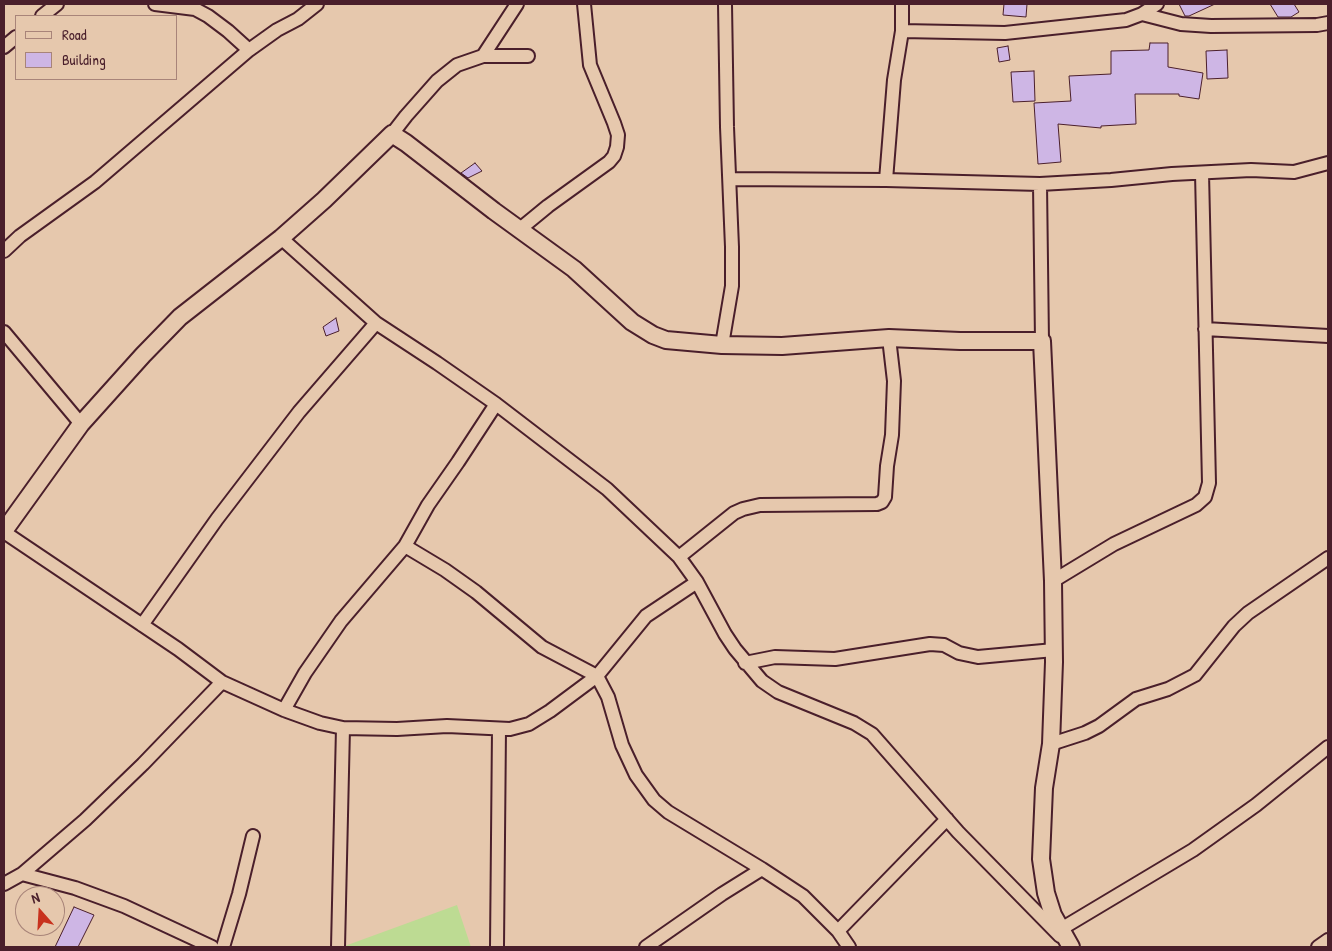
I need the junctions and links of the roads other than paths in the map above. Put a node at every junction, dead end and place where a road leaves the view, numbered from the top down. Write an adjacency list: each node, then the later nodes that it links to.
1 (56, 4): 10 (street)
2 (155, 4): 15 (street)
3 (317, 4): 15 (street)
4 (517, 4): 16 (street)
5 (584, 4): 24 (street)
6 (725, 4): 21 (street)
7 (902, 4): 12 (street)
8 (1157, 4): 9 (street)
9 (1142, 14): 11 (street); 12 (street)
10 (43, 15)
11 (1328, 23)
12 (902, 31): 22 (street)
13 (15, 38): 14 (street)
14 (4, 48)
15 (249, 50): 26 (street)
16 (483, 56): 17 (street); 18 (street)
17 (528, 56)
18 (392, 134): 24 (street); 25 (street)
19 (1328, 163): 20 (street)
20 (1202, 172): 23 (street); 28 (street)
21 (730, 179): 22 (street); 33 (street)
22 (886, 180): 23 (street)
23 (1040, 184): 32 (street)
24 (520, 229): 33 (street)
25 (281, 238): 27 (street); 35 (street)
26 (4, 251)
27 (376, 323): 34 (street); 42 (street)
28 (1205, 329): 30 (street); 40 (street)
29 (4, 332): 35 (street)
30 (1328, 336)
31 (889, 338): 32 (street); 33 (street); 38 (street)
32 (1042, 342): 40 (street)
33 (722, 345)
34 (496, 404): 37 (street); 38 (street)
35 (81, 424): 36 (street)
36 (4, 532): 42 (street)
37 (405, 546): 45 (street); 47 (street)
38 (679, 558): 41 (street)
39 (1328, 558): 50 (street)
40 (1053, 581): 43 (street)
41 (697, 582): 44 (street); 45 (street)
42 (142, 625): 46 (street)
43 (1054, 650): 44 (street); 50 (street)
44 (745, 663): 52 (street)
45 (597, 676): 49 (street); 54 (street)
46 (222, 682): 47 (street); 55 (street)
47 (284, 710): 48 (street)
48 (343, 728): 49 (street); 63 (street)
49 (499, 728): 64 (street)
50 (1051, 744): 57 (street)
51 (1328, 747): 57 (street)
52 (947, 819): 58 (street); 60 (street)
53 (253, 836): 62 (street)
54 (762, 869): 58 (street); 65 (street)
55 (22, 874): 56 (street); 61 (street)
56 (4, 884)
57 (1061, 930): 60 (street)
58 (838, 931): 66 (street)
59 (1328, 940): 67 (street)
60 (1070, 946)
61 (212, 947)
62 (223, 947)
63 (338, 947)
64 (497, 947)
65 (646, 947)
66 (849, 947)
67 (1318, 947)

